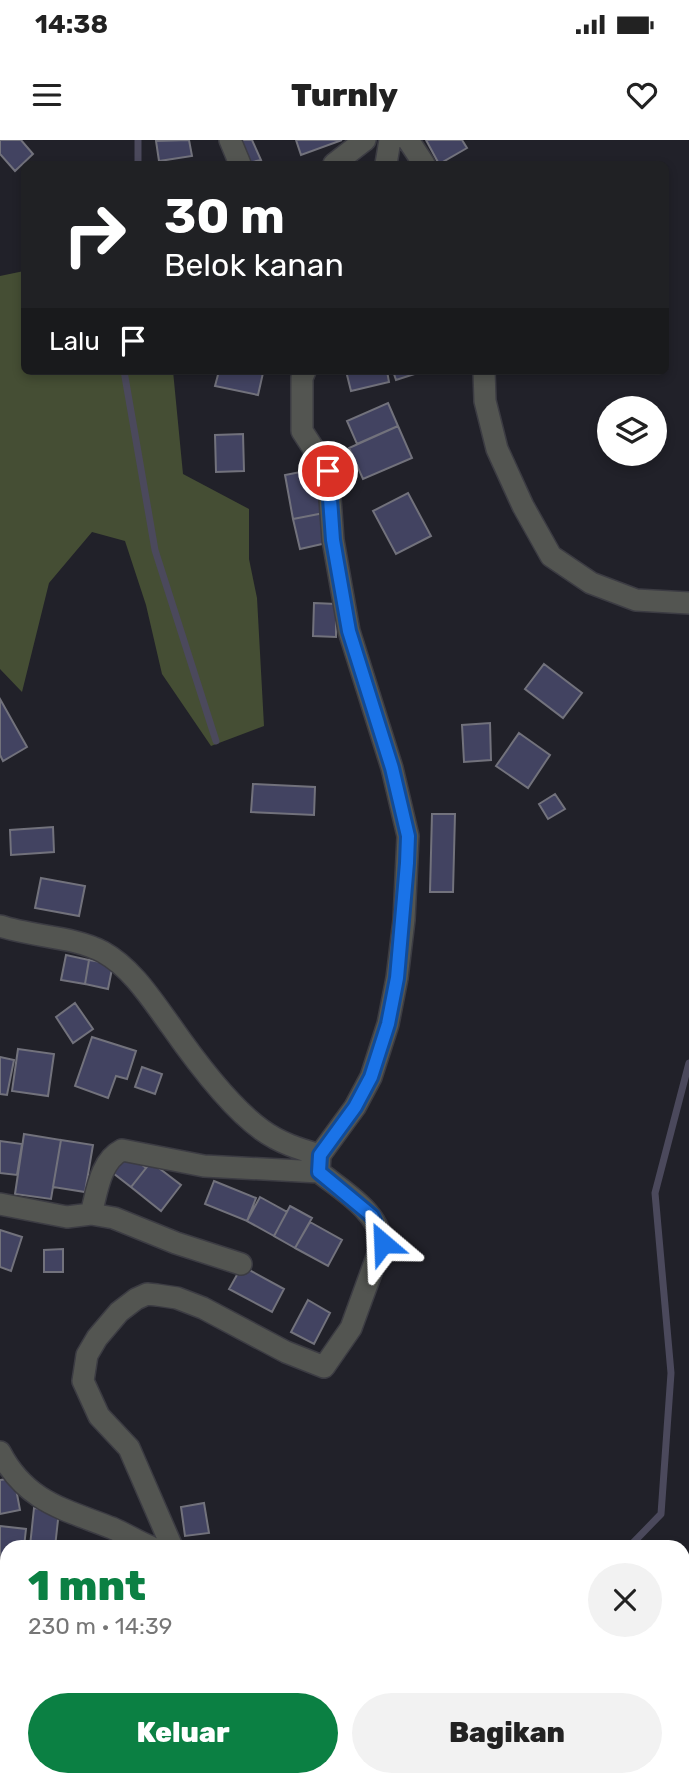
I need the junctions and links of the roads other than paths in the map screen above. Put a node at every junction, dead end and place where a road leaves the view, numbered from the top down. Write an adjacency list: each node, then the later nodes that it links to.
1 (230, 140): 5 (street)
2 (365, 140): 6 (street)
3 (390, 140): 7 (street)
4 (408, 140): 8 (street)
5 (239, 161)
6 (338, 161)
7 (386, 161)
8 (422, 161)
9 (304, 375): 13 (street)
10 (484, 375): 11 (street)
11 (689, 603)
12 (0, 926): 13 (street)
13 (320, 1163): 15 (street); 19 (street)
14 (0, 1203): 15 (street)
15 (92, 1214): 16 (street)
16 (240, 1264)
17 (0, 1451): 18 (street)
18 (138, 1540)
19 (169, 1540)

